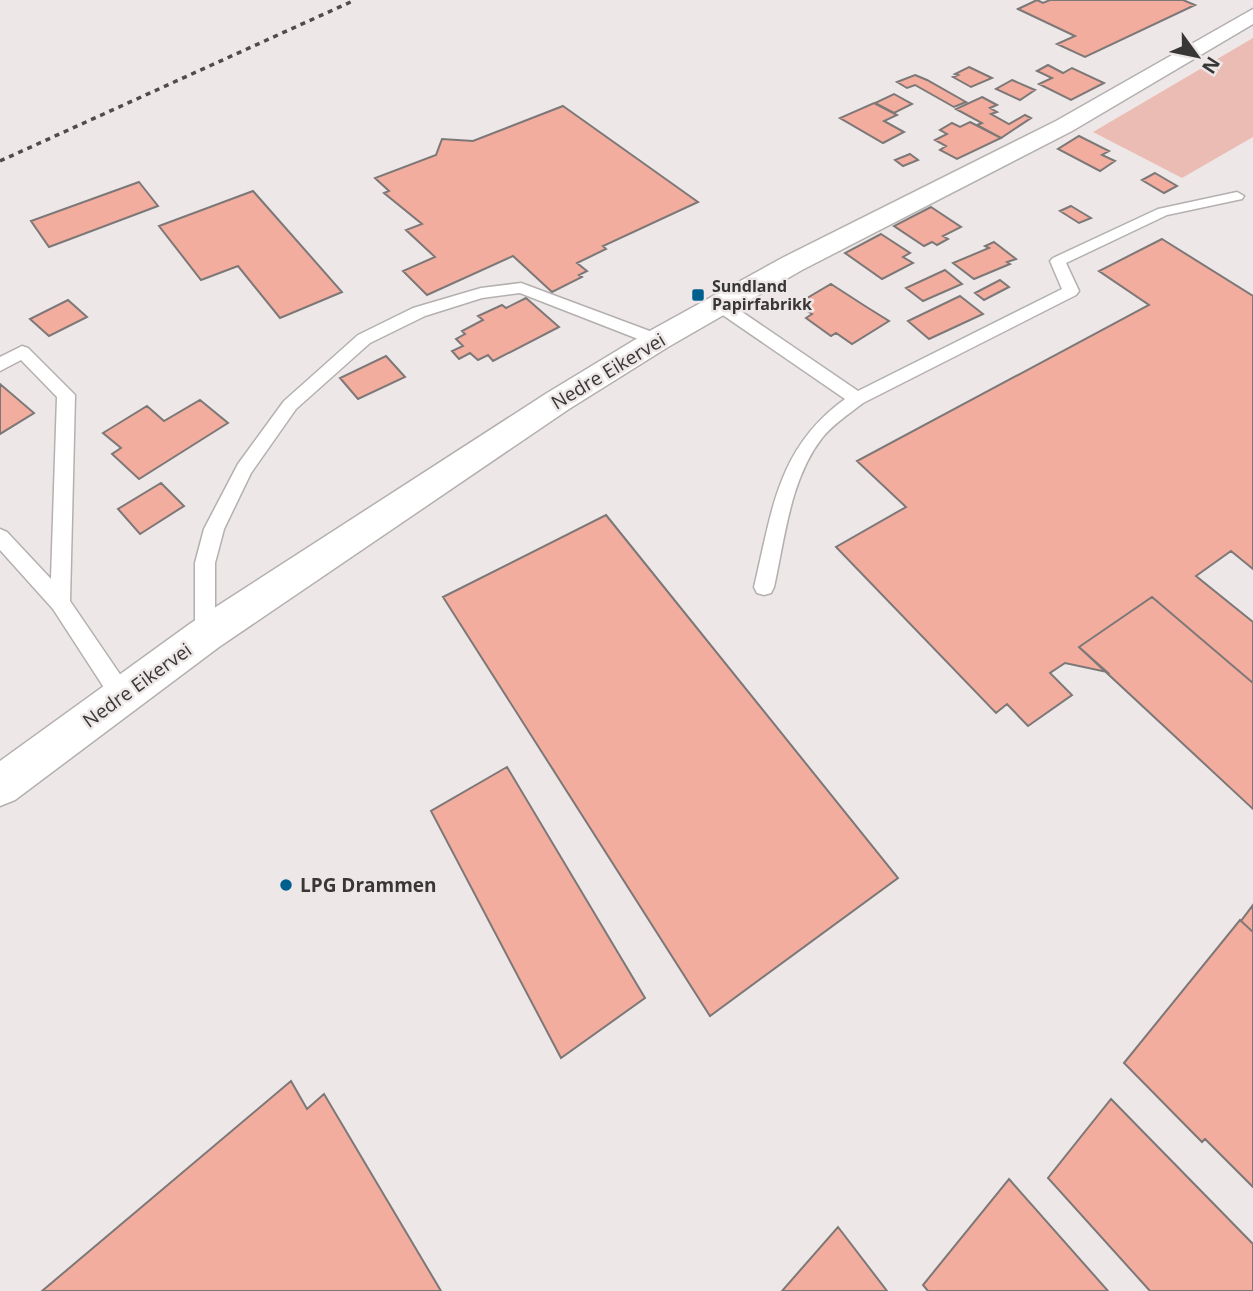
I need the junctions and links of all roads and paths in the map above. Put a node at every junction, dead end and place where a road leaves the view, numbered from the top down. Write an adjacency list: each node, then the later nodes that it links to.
1 (1253, 15): 3 (main road, Nedre Eikervei)
2 (1237, 196): 6 (lane)
3 (720, 305): 4 (main road, Nedre Eikervei); 6 (lane)
4 (657, 340): 10 (main road, Nedre Eikervei); 10 (lane)
5 (0, 365): 9 (lane)
6 (857, 399): 8 (lane)
7 (0, 537): 9 (lane)
8 (764, 587)
9 (60, 603): 11 (lane)
10 (205, 635): 11 (main road, Nedre Eikervei)
11 (122, 696): 12 (main road, Nedre Eikervei)
12 (0, 786)

